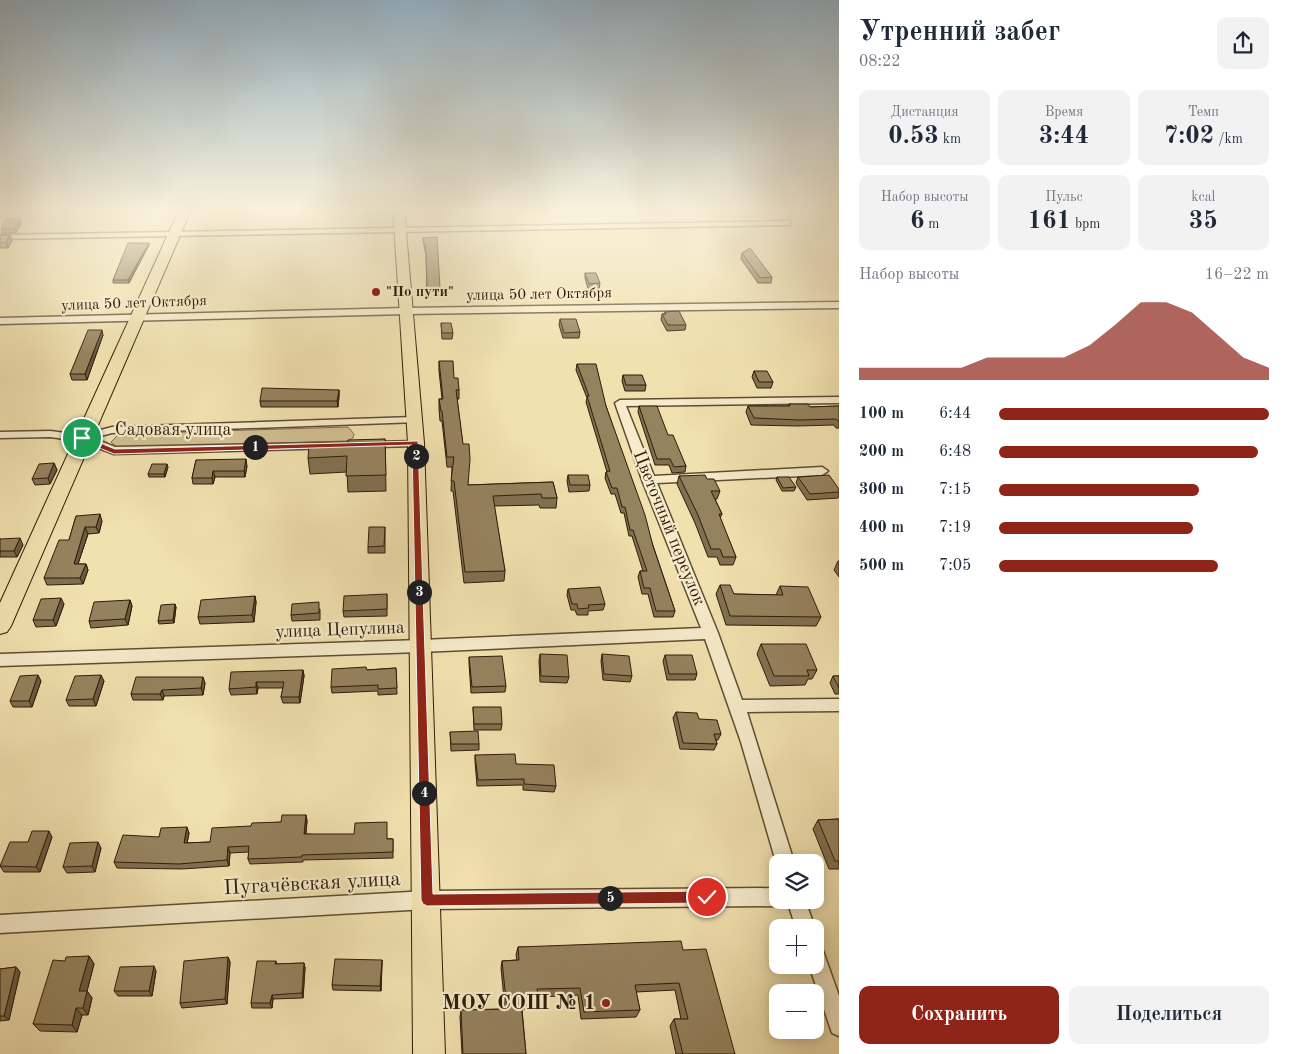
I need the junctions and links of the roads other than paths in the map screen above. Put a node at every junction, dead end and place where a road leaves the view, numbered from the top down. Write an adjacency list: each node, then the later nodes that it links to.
1 (165, 257): 5 (main road)
2 (402, 257): 4 (main road)
3 (839, 305): 4 (street, улица 50 лет Октября)
4 (407, 310): 5 (street, улица 50 лет Октября); 8 (main road)
5 (138, 317): 6 (street, улица 50 лет Октября); 10 (main road)
6 (0, 321)
7 (839, 400): 13 (street, Цветочный переулок)
8 (414, 420): 10 (street, Садовая улица); 11 (main road)
9 (0, 435): 10 (street, Садовая улица)
10 (82, 438): 11 (street, Садовая улица); 14 (main road)
11 (416, 442): 16 (main road)
12 (822, 471): 13 (street)
13 (648, 480): 15 (street, Цветочный переулок)
14 (0, 626)
15 (711, 633): 16 (street, улица Цепулина); 19 (street, Цветочный переулок)
16 (421, 646): 17 (street, улица Цепулина); 22 (main road)
17 (0, 660)
18 (839, 705): 19 (street)
19 (737, 706): 20 (street, Цветочный переулок)
20 (783, 854)
21 (769, 897): 22 (street, Пугачёвская улица)
22 (427, 900): 23 (street, Пугачёвская улица); 26 (main road)
23 (0, 924)
24 (821, 974): 25 (street)
25 (839, 1026)
26 (428, 1054)

